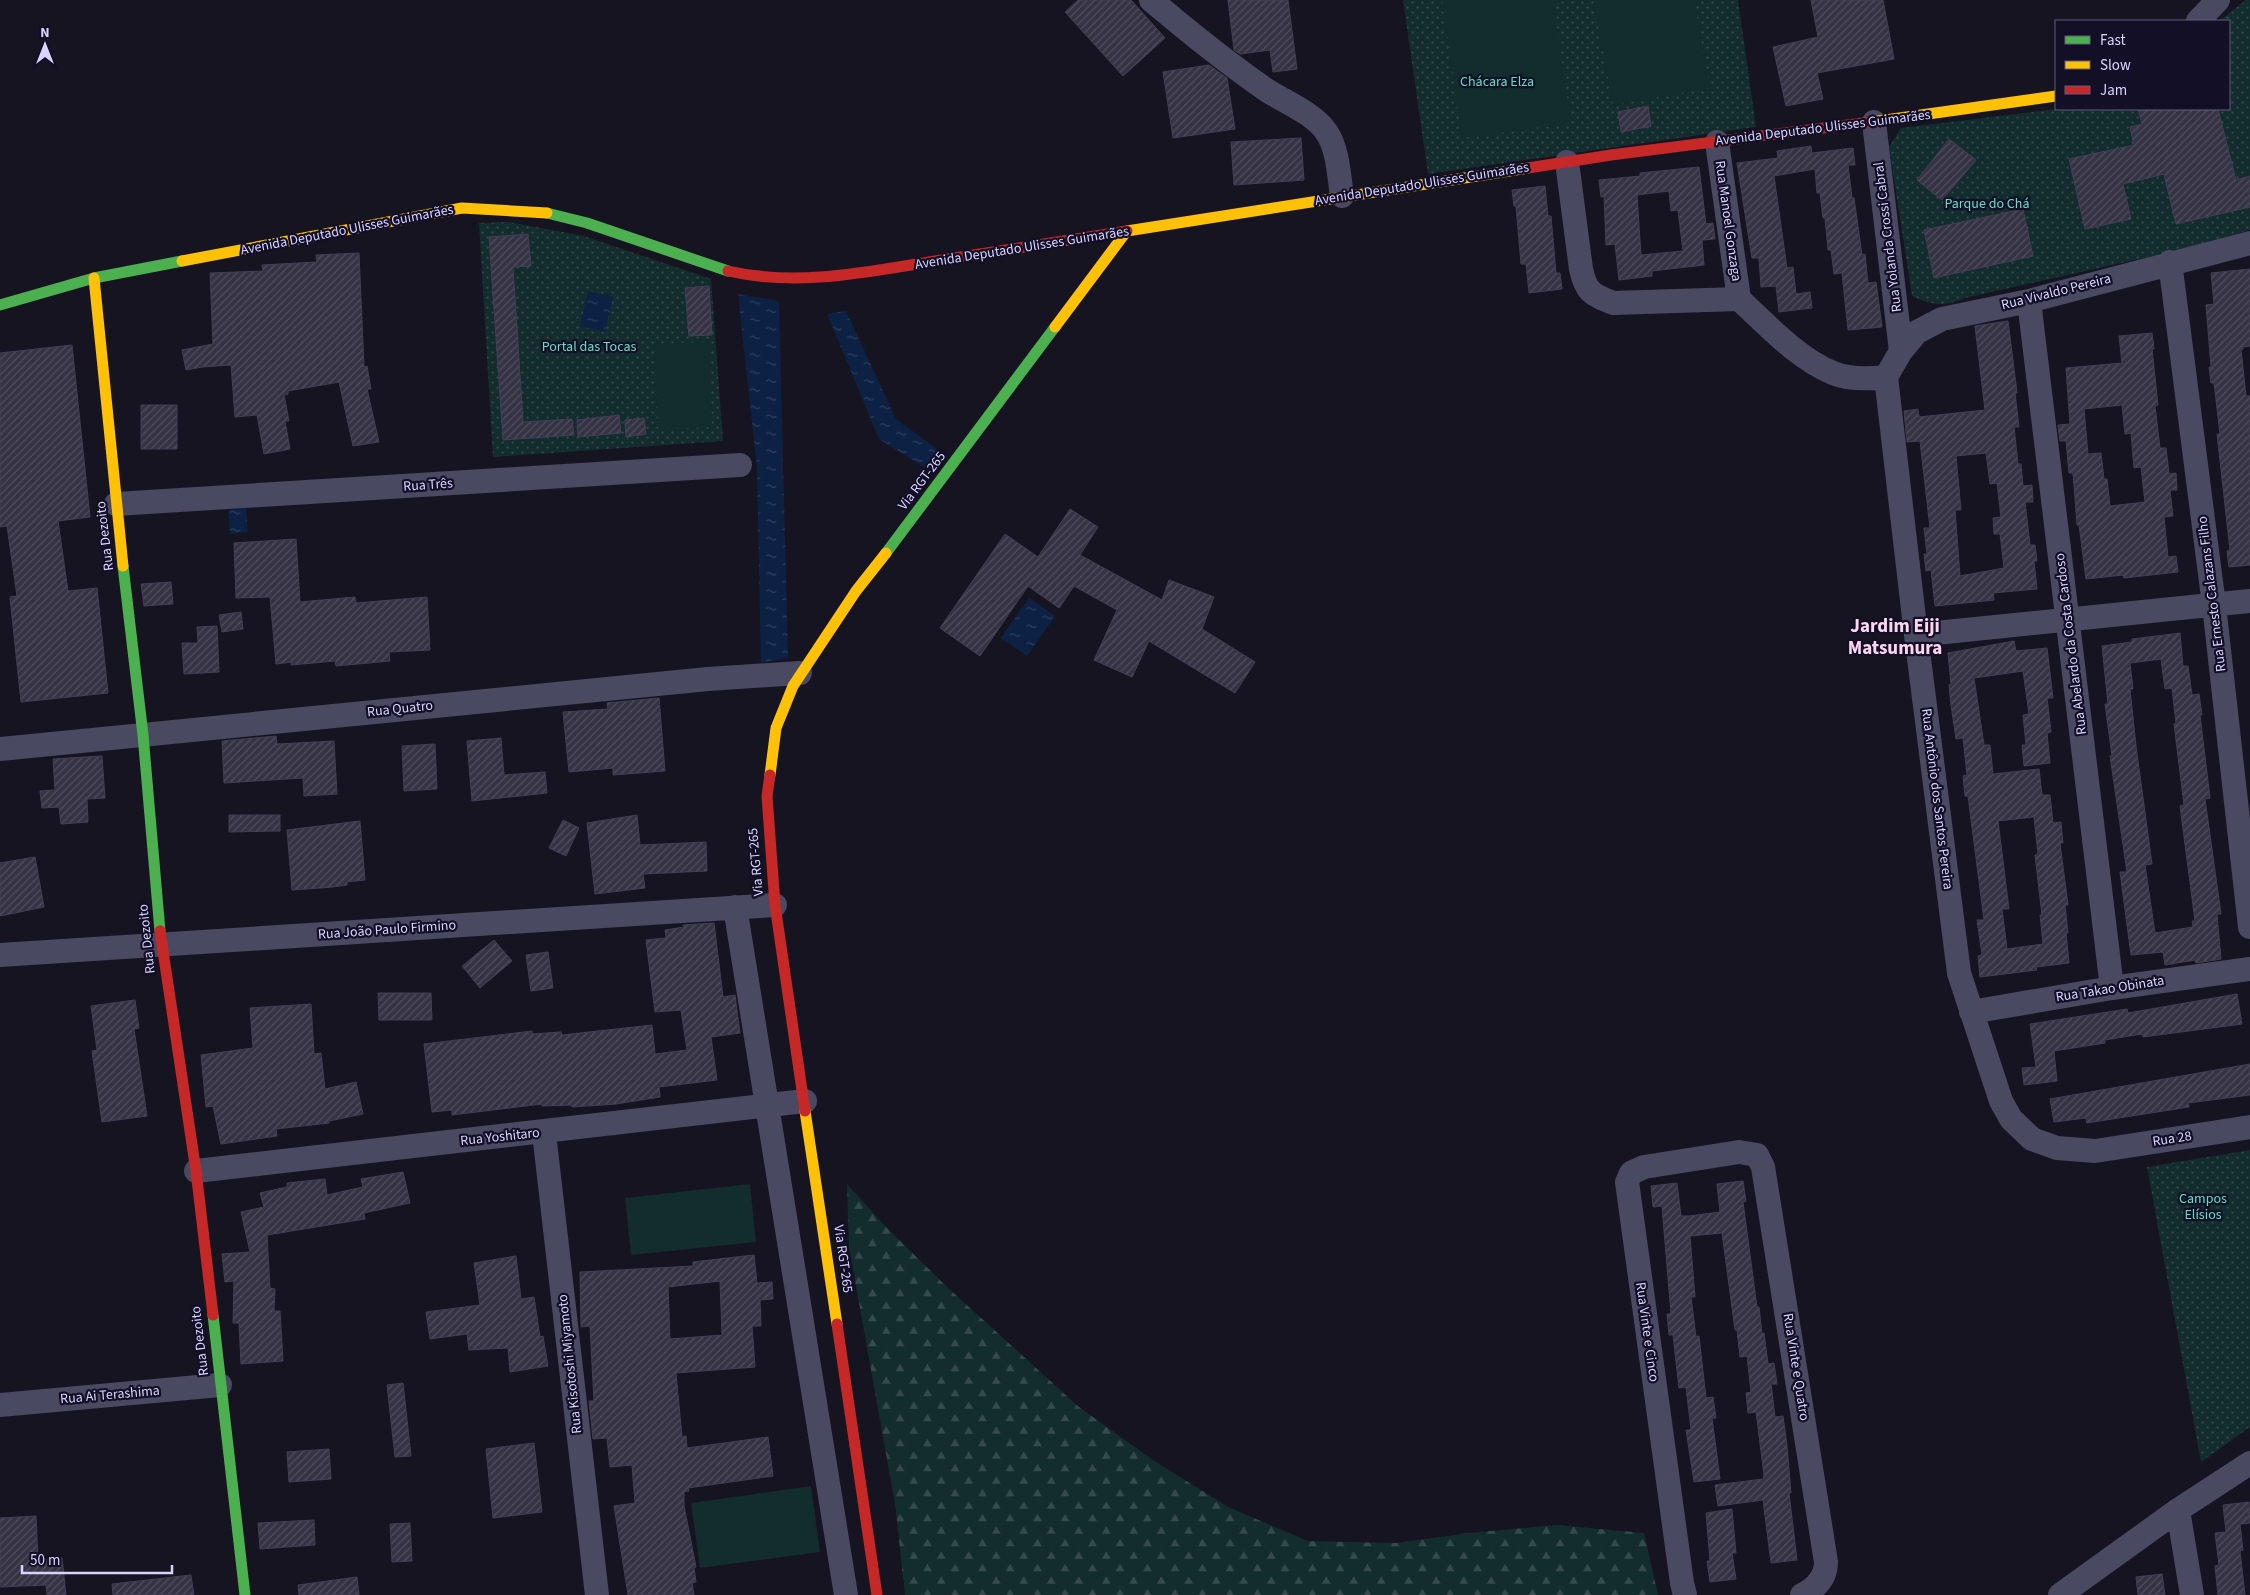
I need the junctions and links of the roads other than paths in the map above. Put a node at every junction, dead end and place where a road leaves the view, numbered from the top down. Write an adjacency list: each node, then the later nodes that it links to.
1 (1151, 0): 10 (street)
2 (2191, 0): 4 (street)
3 (2218, 0): 5 (street)
4 (2197, 20)
5 (2198, 20)
6 (2055, 96): 7 (street, Avenida Deputado Ulisses Guimarães)
7 (1874, 122): 8 (street, Avenida Deputado Ulisses Guimarães); 18 (street, Rua Yolanda Crossi Cabral)
8 (1717, 142): 9 (street, Avenida Deputado Ulisses Guimarães); 15 (street, Rua Manoel Gonzaga)
9 (1567, 162): 10 (street, Avenida Deputado Ulisses Guimarães); 15 (street)
10 (1342, 196): 11 (street, Avenida Deputado Ulisses Guimarães)
11 (1126, 232): 14 (street, Avenida Deputado Ulisses Guimarães); 26 (street, Via RGT-265)
12 (2250, 243): 13 (street, Rua Vivaldo Pereira)
13 (2170, 262): 16 (street, Rua Vivaldo Pereira); 23 (street, Rua Ernesto Calazans Filho)
14 (94, 278): 17 (street, Avenida Deputado Ulisses Guimarães); 21 (street, Rua Dezoito)
15 (1738, 299): 19 (street)
16 (2028, 301): 18 (street, Rua Vivaldo Pereira); 24 (street, Rua Abelardo da Costa Cardoso)
17 (0, 305)
18 (1901, 351): 19 (street, Rua Vivaldo Pereira)
19 (1886, 377): 25 (street, Rua Antônio dos Santos Pereira)
20 (740, 465): 21 (street, Rua Três)
21 (116, 504): 27 (street, Rua Dezoito)
22 (2250, 601): 23 (street)
23 (2214, 605): 24 (street); 31 (street, Rua Ernesto Calazans Filho)
24 (2068, 619): 25 (street); 35 (street, Rua Abelardo da Costa Cardoso)
25 (1916, 635): 36 (street, Rua Antônio dos Santos Pereira)
26 (800, 674): 27 (street, Rua Quatro); 29 (street, Via RGT-265)
27 (143, 735): 28 (street, Rua Quatro); 32 (street, Rua Dezoito)
28 (0, 750)
29 (775, 905): 30 (street, Rua João Paulo Firmino); 37 (street, Via RGT-265)
30 (735, 907): 32 (street, Rua João Paulo Firmino); 38 (street)
31 (2250, 926)
32 (161, 945): 33 (street, Rua João Paulo Firmino); 43 (street, Rua Dezoito)
33 (0, 954)
34 (2250, 968): 35 (street, Rua Takao Obinata)
35 (2112, 988): 36 (street, Rua Takao Obinata)
36 (1971, 1012): 41 (street, Rua Antônio dos Santos Pereira)
37 (804, 1101): 38 (street, Rua Yoshitaro); 51 (street, Via RGT-265)
38 (766, 1105): 40 (street, Rua Yoshitaro); 50 (street)
39 (2250, 1127): 41 (street, Rua 28)
40 (544, 1132): 43 (street, Rua Yoshitaro); 49 (street, Rua Kisotoshi Miyamoto)
41 (2095, 1151)
42 (1733, 1153): 52 (street, Rua Vinte e Cinco); 53 (street, Rua Vinte e Quatro)
43 (196, 1172): 44 (street, Rua Dezoito)
44 (220, 1385): 45 (street, Rua Ai Terashima); 48 (street, Rua Dezoito)
45 (0, 1404)
46 (2250, 1463): 47 (street)
47 (2178, 1510): 54 (street); 55 (street)
48 (245, 1595)
49 (597, 1595)
50 (846, 1595)
51 (877, 1595)
52 (1685, 1595)
53 (1802, 1595)
54 (2060, 1595)
55 (2192, 1595)

